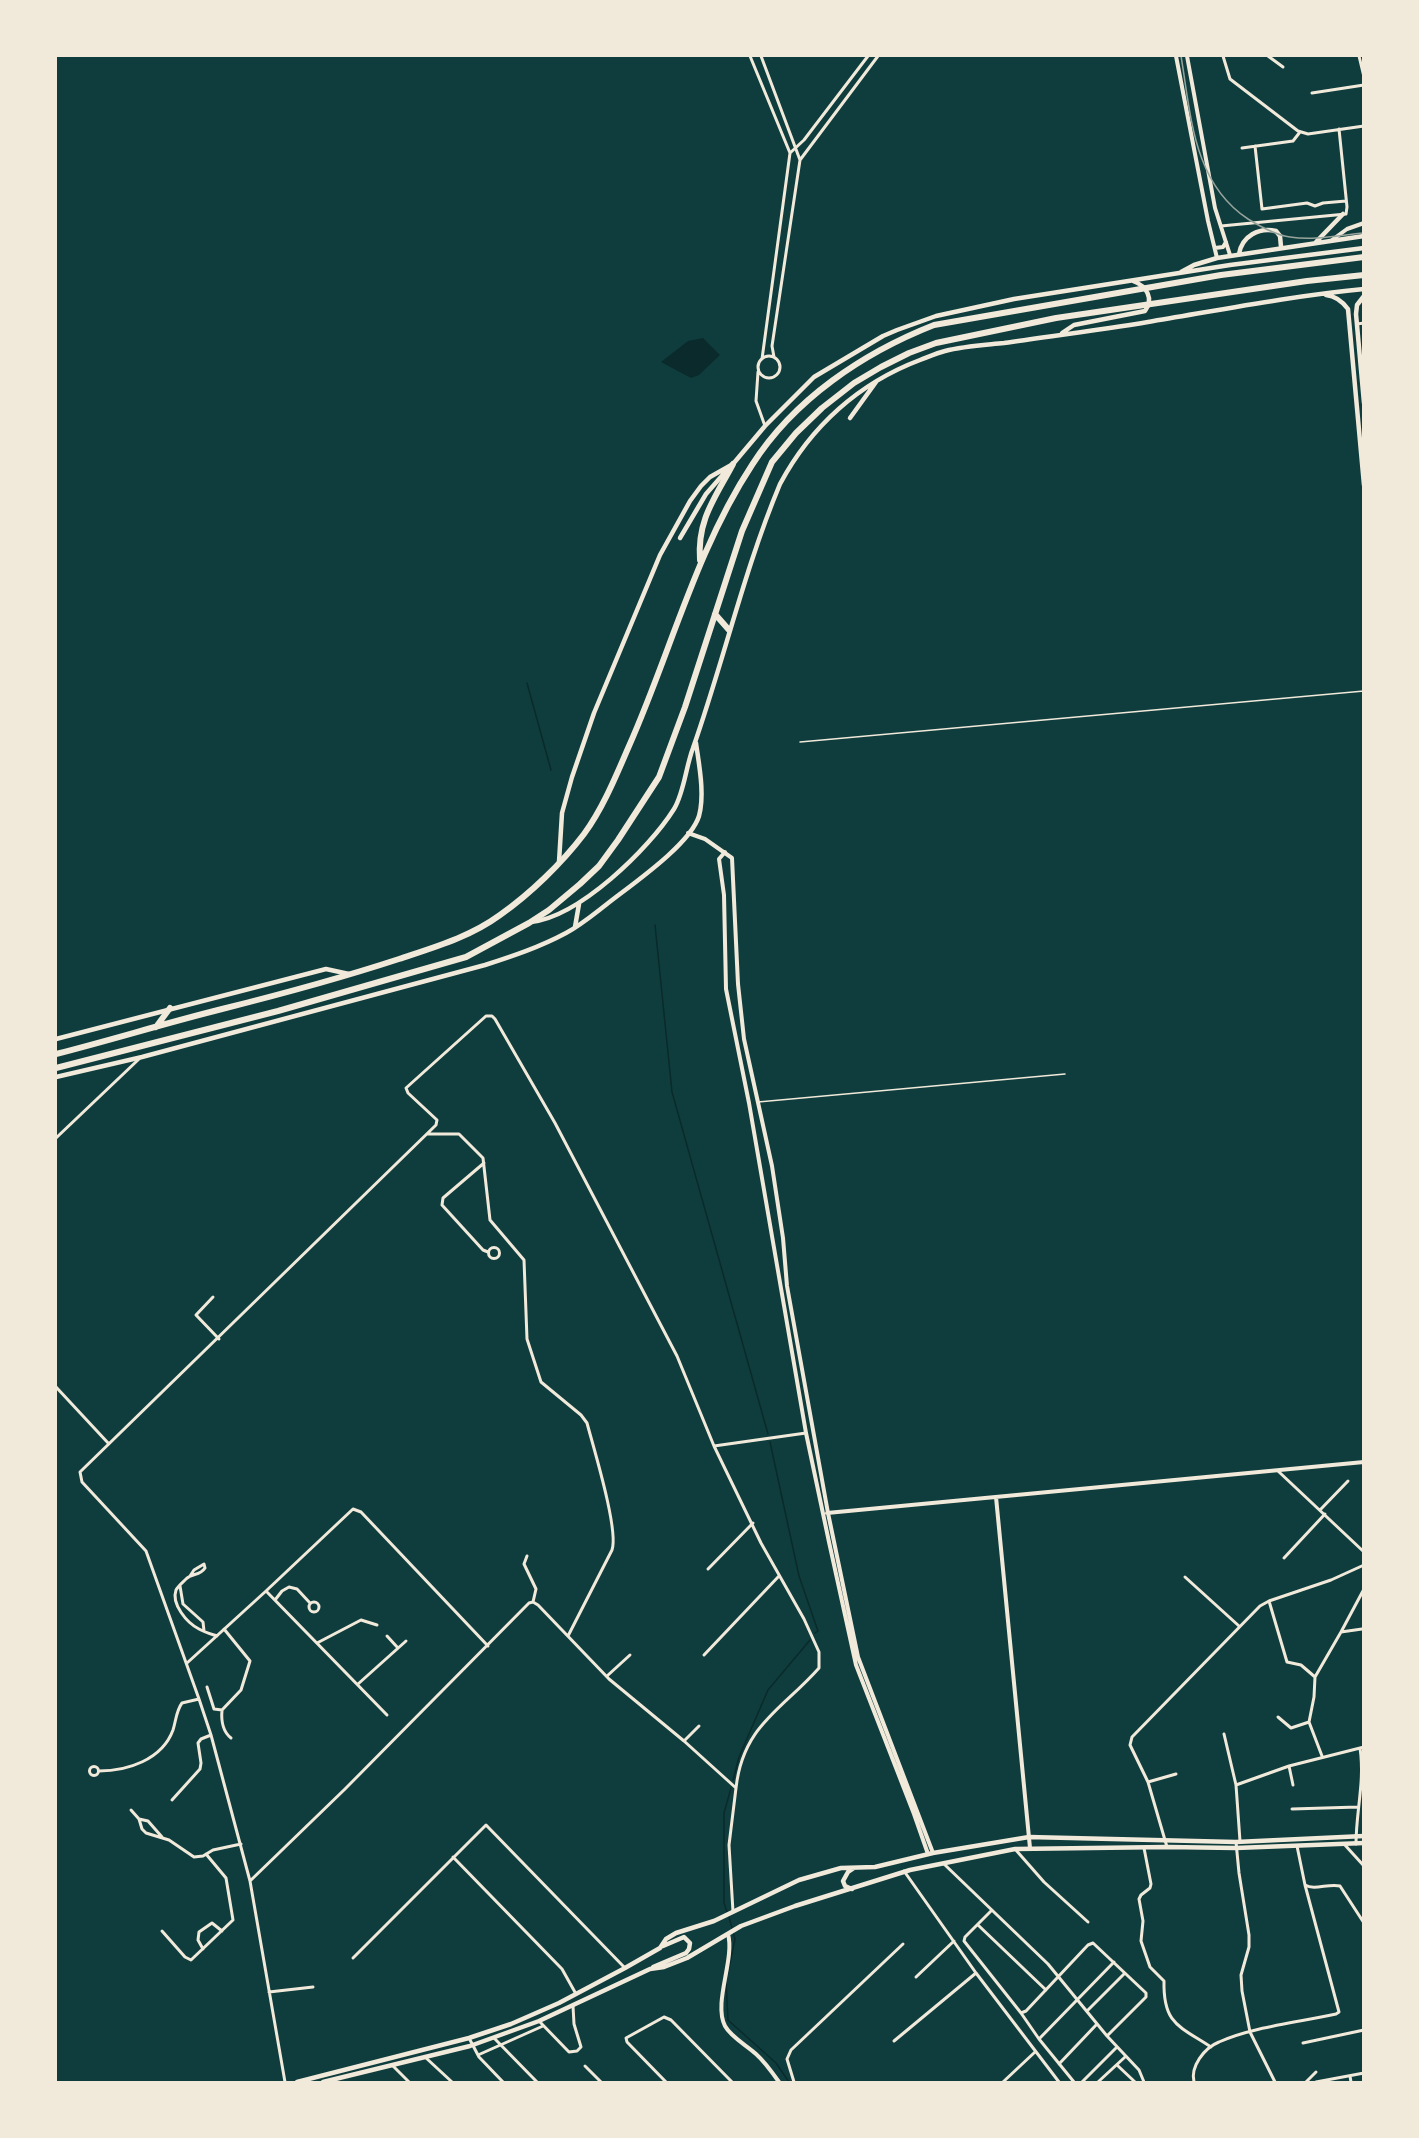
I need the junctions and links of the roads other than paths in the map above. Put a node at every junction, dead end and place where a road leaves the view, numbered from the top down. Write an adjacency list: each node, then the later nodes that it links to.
1 (750, 56): 20 (street)
2 (761, 56): 17 (street)
3 (868, 56): 17 (street)
4 (878, 56): 21 (street)
5 (1176, 56): 31 (street)
6 (1187, 56): 25 (street)
7 (1223, 56): 16 (street)
8 (1268, 56): 10 (street)
9 (1359, 56): 11 (street)
10 (1283, 67)
11 (1364, 77)
12 (1364, 85): 13 (street)
13 (1312, 93)
14 (1364, 126): 15 (street)
15 (1339, 129): 16 (street); 22 (street)
16 (1300, 132): 18 (street)
17 (795, 147): 20 (street); 21 (street)
18 (1255, 147): 19 (street); 22 (street)
19 (1242, 148)
20 (790, 153): 47 (street)
21 (800, 160): 46 (street)
22 (1346, 201): 23 (street)
23 (1343, 214): 25 (street); 29 (main road)
24 (1364, 223): 27 (street)
25 (1221, 226): 28 (street)
26 (1364, 236): 27 (main road)
27 (1332, 240): 29 (main road)
28 (1227, 242): 31 (street); 34 (street)
29 (1316, 242): 30 (main road)
30 (1281, 247): 33 (main road); 33 (main road)
31 (1215, 248): 36 (street)
32 (1364, 248): 37 (main road)
33 (1239, 254): 34 (main road)
34 (1230, 255): 36 (main road)
35 (1364, 257): 56 (highway)
36 (1217, 258): 37 (main road)
37 (1179, 273): 39 (main road)
38 (1364, 275): 57 (highway)
39 (1131, 281): 45 (main road); 52 (main road)
40 (1364, 289): 41 (main road)
41 (1317, 293): 45 (main road); 54 (main road)
42 (1364, 296): 44 (main road)
43 (1364, 323): 44 (street)
44 (1357, 324): 50 (main road)
45 (1060, 335): 49 (main road)
46 (774, 357): 47 (street); 48 (street)
47 (762, 358): 48 (street)
48 (759, 370): 52 (street)
49 (878, 380): 51 (main road); 58 (main road)
50 (1364, 403)
51 (849, 418)
52 (765, 426): 53 (main road)
53 (733, 464): 55 (main road); 56 (highway); 64 (main road)
54 (1364, 485)
55 (680, 538)
56 (701, 564): 64 (highway)
57 (715, 614): 58 (highway); 66 (highway)
58 (729, 630): 60 (main road)
59 (1364, 691): 61 (lane)
60 (695, 740): 62 (main road); 65 (main road)
61 (800, 742)
62 (688, 833): 63 (street); 67 (main road)
63 (725, 852): 77 (street); 85 (street)
64 (559, 862): 68 (highway)
65 (579, 904): 66 (main road); 67 (main road)
66 (529, 923): 74 (highway)
67 (575, 927): 73 (main road)
68 (352, 975): 69 (main road); 70 (highway)
69 (170, 1008): 70 (highway); 71 (main road)
70 (155, 1027): 72 (highway)
71 (56, 1040)
72 (56, 1054)
73 (142, 1057): 76 (main road); 79 (street)
74 (56, 1068)
75 (1065, 1074): 77 (lane)
76 (56, 1077)
77 (758, 1102): 93 (street)
78 (428, 1134): 80 (street); 83 (street); 87 (street)
79 (56, 1138)
80 (484, 1163): 81 (street); 119 (street)
81 (488, 1252)
82 (213, 1297): 83 (street)
83 (219, 1339): 86 (street)
84 (56, 1387): 86 (street)
85 (806, 1433): 87 (street); 93 (street)
86 (109, 1444): 126 (street)
87 (714, 1446): 95 (street)
88 (1362, 1464): 89 (street)
89 (1277, 1470): 91 (street); 92 (street)
90 (1348, 1481): 92 (street)
91 (996, 1497): 93 (street); 159 (street)
92 (1320, 1510): 94 (street)
93 (825, 1513): 172 (street)
94 (1325, 1514): 96 (street); 98 (street)
95 (753, 1523): 100 (street); 102 (street)
96 (1364, 1552)
97 (527, 1557): 109 (street)
98 (1284, 1558)
99 (1364, 1566): 108 (street)
100 (708, 1569)
101 (190, 1576): 101 (street); 104 (street)
102 (779, 1576): 125 (street); 150 (street)
103 (1185, 1577): 112 (street)
104 (180, 1585): 115 (street); 115 (street)
105 (1364, 1589): 116 (street)
106 (266, 1592): 107 (street); 113 (street); 122 (street)
107 (275, 1600): 110 (street); 121 (street)
108 (1269, 1601): 112 (street); 128 (street)
109 (532, 1602): 119 (street); 122 (street)
110 (310, 1603)
111 (377, 1625): 121 (street)
112 (1239, 1626): 147 (street)
113 (224, 1629): 118 (street); 132 (street)
114 (1362, 1629): 116 (street)
115 (204, 1631): 118 (street)
116 (1341, 1632): 128 (street)
117 (387, 1635): 123 (street)
118 (217, 1636): 126 (street)
119 (568, 1636): 127 (street)
120 (406, 1641): 123 (street)
121 (317, 1643): 129 (street)
122 (488, 1646): 178 (street)
123 (398, 1648): 129 (street)
124 (630, 1655): 127 (street)
125 (704, 1655)
126 (187, 1663): 131 (street)
127 (606, 1676): 140 (street)
128 (1315, 1677): 135 (street)
129 (358, 1684): 133 (street)
130 (207, 1687): 132 (street)
131 (199, 1699): 138 (street); 145 (street)
132 (222, 1710): 139 (street)
133 (387, 1715)
134 (1278, 1716): 135 (street)
135 (1309, 1722): 142 (street)
136 (699, 1726): 140 (street)
137 (1224, 1734): 148 (street)
138 (211, 1735): 151 (street); 162 (street)
139 (231, 1738)
140 (684, 1741): 150 (street)
141 (1362, 1747): 142 (street); 144 (street)
142 (1322, 1756): 143 (street)
143 (1288, 1766): 148 (street); 149 (street)
144 (1363, 1766): 152 (street)
145 (99, 1771)
146 (1176, 1774): 147 (street)
147 (1148, 1782): 163 (street)
148 (1236, 1785): 160 (street)
149 (1293, 1785)
150 (736, 1788): 182 (street)
151 (172, 1800)
152 (1358, 1807): 153 (street); 156 (street)
153 (1292, 1809)
154 (131, 1810): 155 (street)
155 (139, 1819): 158 (street); 158 (street)
156 (1356, 1836): 157 (main road); 160 (main road); 165 (street)
157 (1364, 1836)
158 (162, 1837): 171 (street)
159 (1029, 1837): 163 (main road); 167 (street); 172 (main road)
160 (1238, 1841): 163 (main road); 169 (street)
161 (1364, 1843): 165 (main road)
162 (241, 1844): 171 (street); 178 (street)
163 (1167, 1844): 168 (main road); 169 (main road)
164 (1344, 1844): 165 (main road); 166 (main road); 175 (street)
165 (1356, 1844)
166 (1298, 1846): 169 (main road); 179 (street)
167 (1030, 1848): 168 (main road); 170 (main road)
168 (1144, 1848): 222 (street)
169 (1236, 1848): 213 (street)
170 (1015, 1849): 174 (main road); 183 (street)
171 (206, 1854): 187 (street)
172 (931, 1854): 176 (main road)
173 (453, 1857): 193 (street); 195 (street); 204 (street)
174 (943, 1864): 177 (main road); 181 (street)
175 (1364, 1866)
176 (855, 1868): 180 (main road); 182 (main road)
177 (904, 1871): 180 (main road); 189 (street)
178 (250, 1881): 203 (street)
179 (1305, 1885): 184 (street); 213 (street)
180 (852, 1889): 188 (main road)
181 (992, 1910): 185 (street); 199 (street)
182 (732, 1913): 191 (main road)
183 (1088, 1922)
184 (1364, 1923)
185 (978, 1924): 202 (street); 208 (street)
186 (162, 1931): 192 (street)
187 (222, 1931): 192 (street); 192 (street)
188 (730, 1932): 196 (main road); 246 (street)
189 (954, 1941): 197 (street); 200 (street)
190 (903, 1944): 247 (street)
191 (660, 1948): 195 (main road); 196 (main road)
192 (203, 1949)
193 (353, 1958)
194 (1114, 1962): 198 (street); 199 (street); 205 (street)
195 (625, 1968): 204 (main road)
196 (650, 1969): 206 (main road)
197 (976, 1973): 218 (street); 224 (street)
198 (1125, 1973): 207 (street); 214 (street)
199 (1059, 1976): 202 (street); 205 (street)
200 (916, 1977)
201 (313, 1987): 203 (street)
202 (1046, 1990): 208 (street)
203 (269, 1992): 236 (street)
204 (576, 1994): 216 (main road)
205 (1078, 2000): 207 (street); 217 (street)
206 (573, 2004): 209 (main road); 211 (street)
207 (1087, 2011): 210 (street)
208 (1021, 2013): 217 (street)
209 (539, 2021): 211 (street); 215 (main road)
210 (1097, 2024): 214 (street); 228 (street)
211 (543, 2026): 221 (street)
212 (1364, 2030): 219 (street)
213 (1250, 2032): 222 (street); 256 (street)
214 (1107, 2036): 223 (street)
215 (493, 2037): 220 (main road); 221 (street)
216 (469, 2038): 220 (street); 237 (main road)
217 (1039, 2039): 228 (street)
218 (894, 2041)
219 (1304, 2043)
220 (472, 2045): 225 (street); 227 (main road)
221 (501, 2045): 225 (street); 242 (street)
222 (1211, 2047): 255 (street)
223 (1117, 2048): 226 (street); 251 (street)
224 (1035, 2052): 248 (street); 249 (street)
225 (478, 2055): 241 (street)
226 (1126, 2056): 229 (street); 254 (street)
227 (425, 2057): 230 (main road); 240 (street)
228 (1059, 2064): 250 (street)
229 (1117, 2065): 252 (street); 253 (street)
230 (393, 2066): 238 (main road); 239 (street)
231 (585, 2066): 243 (street)
232 (1316, 2072): 235 (street)
233 (1364, 2073): 234 (street)
234 (1350, 2076): 257 (street); 258 (street)
235 (1307, 2081): 257 (street)
236 (285, 2082)
237 (297, 2082)
238 (323, 2082)
239 (409, 2082)
240 (452, 2082)
241 (503, 2082)
242 (536, 2082)
243 (601, 2082)
244 (666, 2082): 245 (street)
245 (732, 2082)
246 (779, 2082)
247 (794, 2082)
248 (1003, 2082)
249 (1059, 2082)
250 (1074, 2082)
251 (1082, 2082)
252 (1098, 2082)
253 (1135, 2082)
254 (1144, 2082)
255 (1194, 2082)
256 (1275, 2082)
257 (1315, 2082)
258 (1352, 2082)

